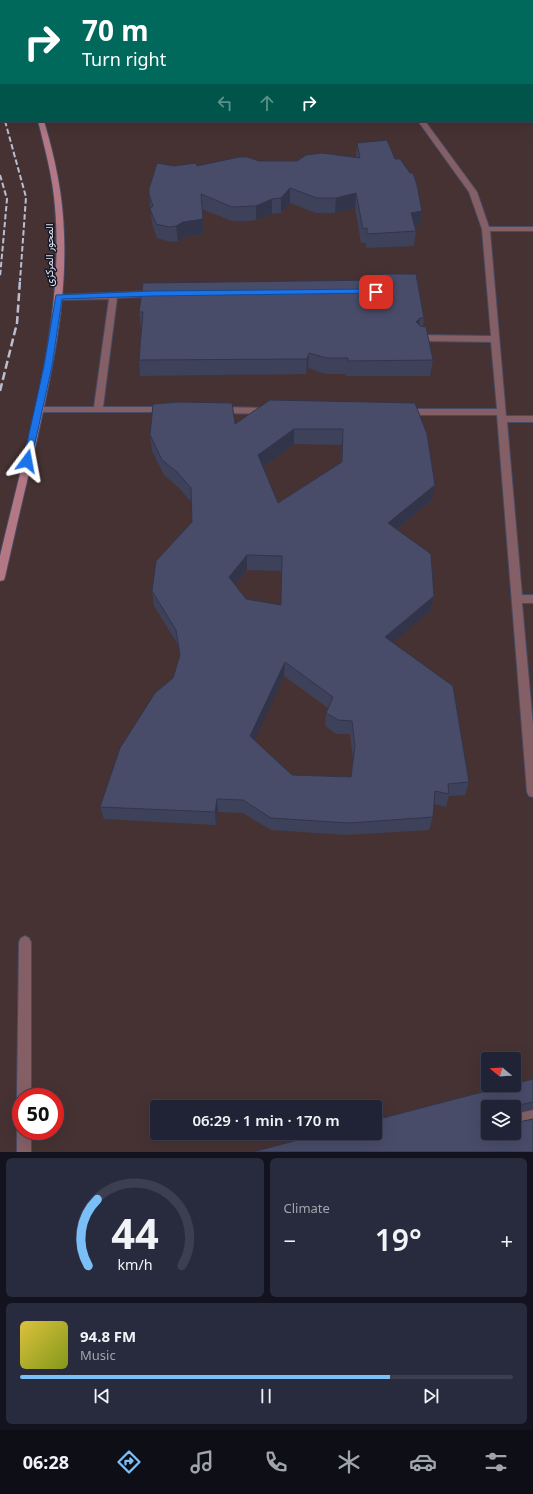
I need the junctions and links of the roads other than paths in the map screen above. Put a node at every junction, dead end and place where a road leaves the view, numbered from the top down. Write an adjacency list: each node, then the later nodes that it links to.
1 (41, 122): 7 (main road, المحور المركزى)
2 (422, 122): 3 (lane)
3 (486, 229): 4 (lane); 9 (lane)
4 (533, 229)
5 (167, 294): 6 (lane)
6 (114, 296): 7 (lane); 11 (lane)
7 (59, 297): 10 (main road, المحور المركزى)
8 (419, 338): 9 (lane)
9 (495, 339): 16 (lane)
10 (39, 410): 11 (lane); 18 (main road, المحور المركزى)
11 (98, 410): 12 (lane)
12 (171, 410)
13 (210, 410): 14 (lane)
14 (273, 411)
15 (399, 412): 16 (lane)
16 (501, 416): 17 (lane); 19 (lane)
17 (533, 419)
18 (0, 577)
19 (517, 599): 20 (lane); 21 (lane)
20 (533, 599)
21 (533, 792)
22 (25, 942): 23 (lane)
23 (24, 1088)
24 (533, 1117): 25 (lane)
25 (521, 1120)
26 (24, 1140): 27 (lane)
27 (24, 1152)

